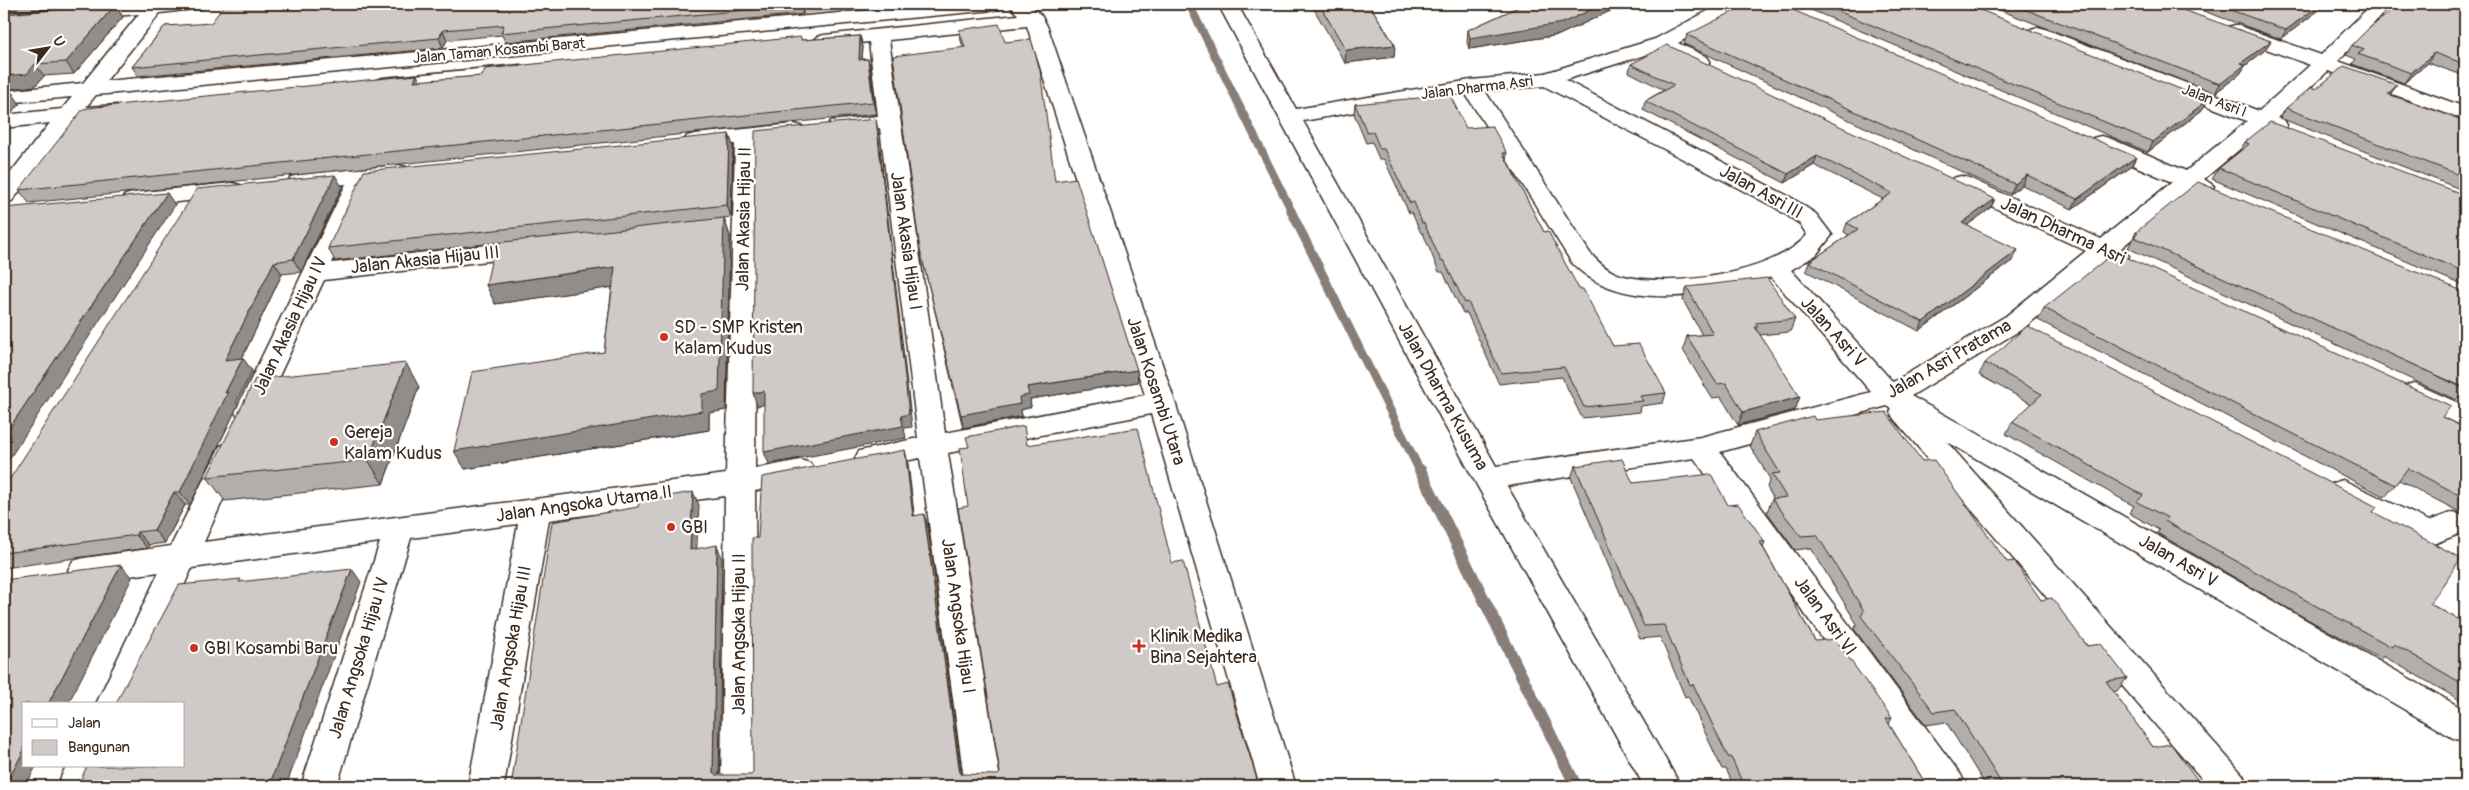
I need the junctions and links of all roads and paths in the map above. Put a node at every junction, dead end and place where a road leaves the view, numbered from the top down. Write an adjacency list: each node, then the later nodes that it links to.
1 (195, 4): 6 (street)
2 (994, 4): 20 (street, Jalan Taman Kosambi Barat)
3 (1228, 4): 25 (street, Jalan Dharma Kusuma)
4 (1735, 4): 13 (street, Jalan Dharma Asri)
5 (2383, 4): 14 (street, Jalan Asri Pratama)
6 (156, 6): 8 (street); 20 (street)
7 (1026, 12): 11 (street); 51 (street, Jalan Kosambi Utara)
8 (4, 19)
9 (2216, 24): 14 (street)
10 (2017, 25): 26 (street, Jalan Asri I)
11 (878, 35): 12 (street); 28 (street, Jalan Akasia Hijau I)
12 (809, 42)
13 (1662, 43): 16 (street); 17 (street, Jalan Dharma Asri)
14 (2325, 63): 24 (street); 26 (street, Jalan Asri Pratama)
15 (542, 68): 18 (street, Jalan Taman Kosambi Barat)
16 (1725, 72)
17 (1547, 79): 19 (street, Jalan Dharma Asri); 45 (street, Jalan Asri III)
18 (365, 86)
19 (1471, 86): 25 (street, Jalan Dharma Asri); 45 (street, Jalan Asri III)
20 (89, 90): 21 (street, Jalan Taman Kosambi Barat); 23 (street)
21 (4, 97)
22 (138, 108): 23 (street)
23 (70, 114): 27 (street); 40 (street)
24 (2465, 114)
25 (1289, 117): 55 (street, Jalan Dharma Kusuma)
26 (2262, 120): 29 (street, Jalan Asri I); 36 (street, Jalan Asri Pratama)
27 (4, 121)
28 (890, 121): 31 (street); 53 (street, Jalan Akasia Hijau I)
29 (2290, 131)
30 (2078, 133): 36 (street)
31 (746, 136): 32 (street); 57 (street, Jalan Akasia Hijau II)
32 (677, 143)
33 (420, 170): 35 (street)
34 (1941, 174): 43 (street, Jalan Dharma Asri)
35 (361, 176): 37 (street); 46 (street, Jalan Akasia Hijau IV)
36 (2188, 180): 38 (street); 43 (street, Jalan Asri Pratama)
37 (197, 193): 39 (street); 41 (street)
38 (2224, 195)
39 (110, 202)
40 (7, 208)
41 (181, 218)
42 (559, 245): 46 (street, Jalan Akasia Hijau III)
43 (2103, 250): 44 (street, Jalan Dharma Asri); 47 (street, Jalan Asri Pratama)
44 (2140, 266)
45 (1776, 268): 50 (street, Jalan Asri V)
46 (315, 273): 61 (street, Jalan Akasia Hijau IV)
47 (2015, 322): 48 (street); 50 (street, Jalan Asri Pratama)
48 (2041, 336)
49 (2393, 383): 52 (street)
50 (1890, 396): 54 (street, Jalan Asri Pratama); 64 (street, Jalan Asri V); 74 (street, Jalan Asri V)
51 (1161, 402): 53 (street, Jalan Angsoka Utama II); 71 (street, Jalan Kosambi Utara)
52 (2465, 417)
53 (933, 446): 57 (street, Jalan Angsoka Utama II); 70 (street, Jalan Angsoka Hijau I)
54 (1701, 447): 55 (street, Jalan Asri Pratama); 73 (street, Jalan Asri VI)
55 (1488, 478): 72 (street, Jalan Dharma Kusuma)
56 (2320, 479): 59 (street)
57 (740, 483): 58 (street, Jalan Angsoka Utama II); 69 (street, Jalan Angsoka Hijau II)
58 (536, 510): 60 (street, Jalan Angsoka Utama II); 68 (street, Jalan Angsoka Hijau III)
59 (2453, 524)
60 (399, 529): 61 (street, Jalan Angsoka Utama II); 67 (street, Jalan Angsoka Hijau IV)
61 (180, 557): 62 (street, Jalan Angsoka Utama II); 63 (street, Jalan Akasia Hijau IV)
62 (53, 575)
63 (114, 702)
64 (2465, 727)
65 (83, 768): 66 (street)
66 (75, 786)
67 (319, 786)
68 (486, 786)
69 (739, 786)
70 (983, 786)
71 (1278, 786)
72 (1663, 786)
73 (1948, 786)
74 (2230, 786)

